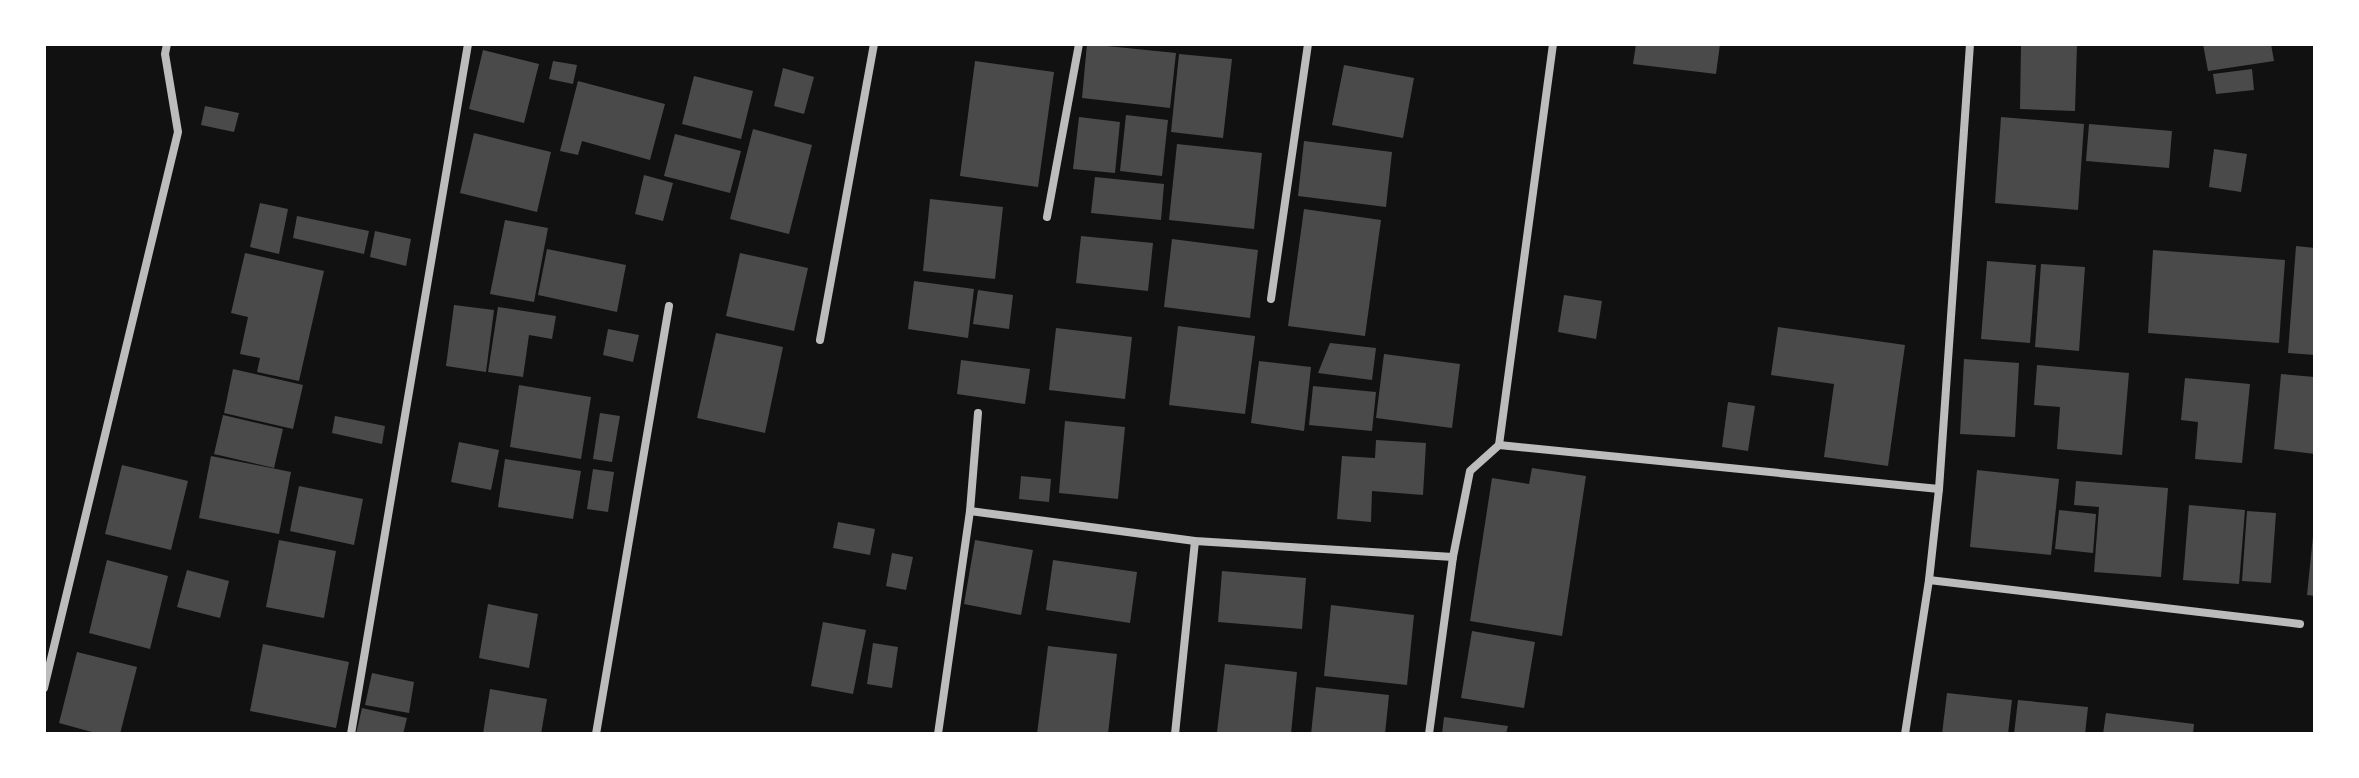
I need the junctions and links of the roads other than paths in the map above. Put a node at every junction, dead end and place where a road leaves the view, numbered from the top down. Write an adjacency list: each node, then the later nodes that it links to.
1 (167, 44): 20 (street)
2 (468, 44): 21 (street)
3 (874, 44): 11 (street)
4 (1079, 44): 8 (street)
5 (1308, 44): 9 (street)
6 (1553, 44): 13 (street)
7 (1970, 44): 14 (street)
8 (1047, 217)
9 (1271, 299)
10 (669, 306): 22 (street)
11 (820, 340)
12 (978, 413): 15 (street)
13 (1499, 445): 14 (street); 17 (street)
14 (1939, 489): 18 (street)
15 (970, 511): 16 (street); 23 (street)
16 (1195, 541): 17 (street); 24 (street)
17 (1453, 557): 25 (street)
18 (1929, 580): 19 (street); 26 (street)
19 (2300, 624)
20 (44, 688)
21 (351, 734)
22 (596, 734)
23 (938, 734)
24 (1175, 734)
25 (1429, 734)
26 (1905, 734)

